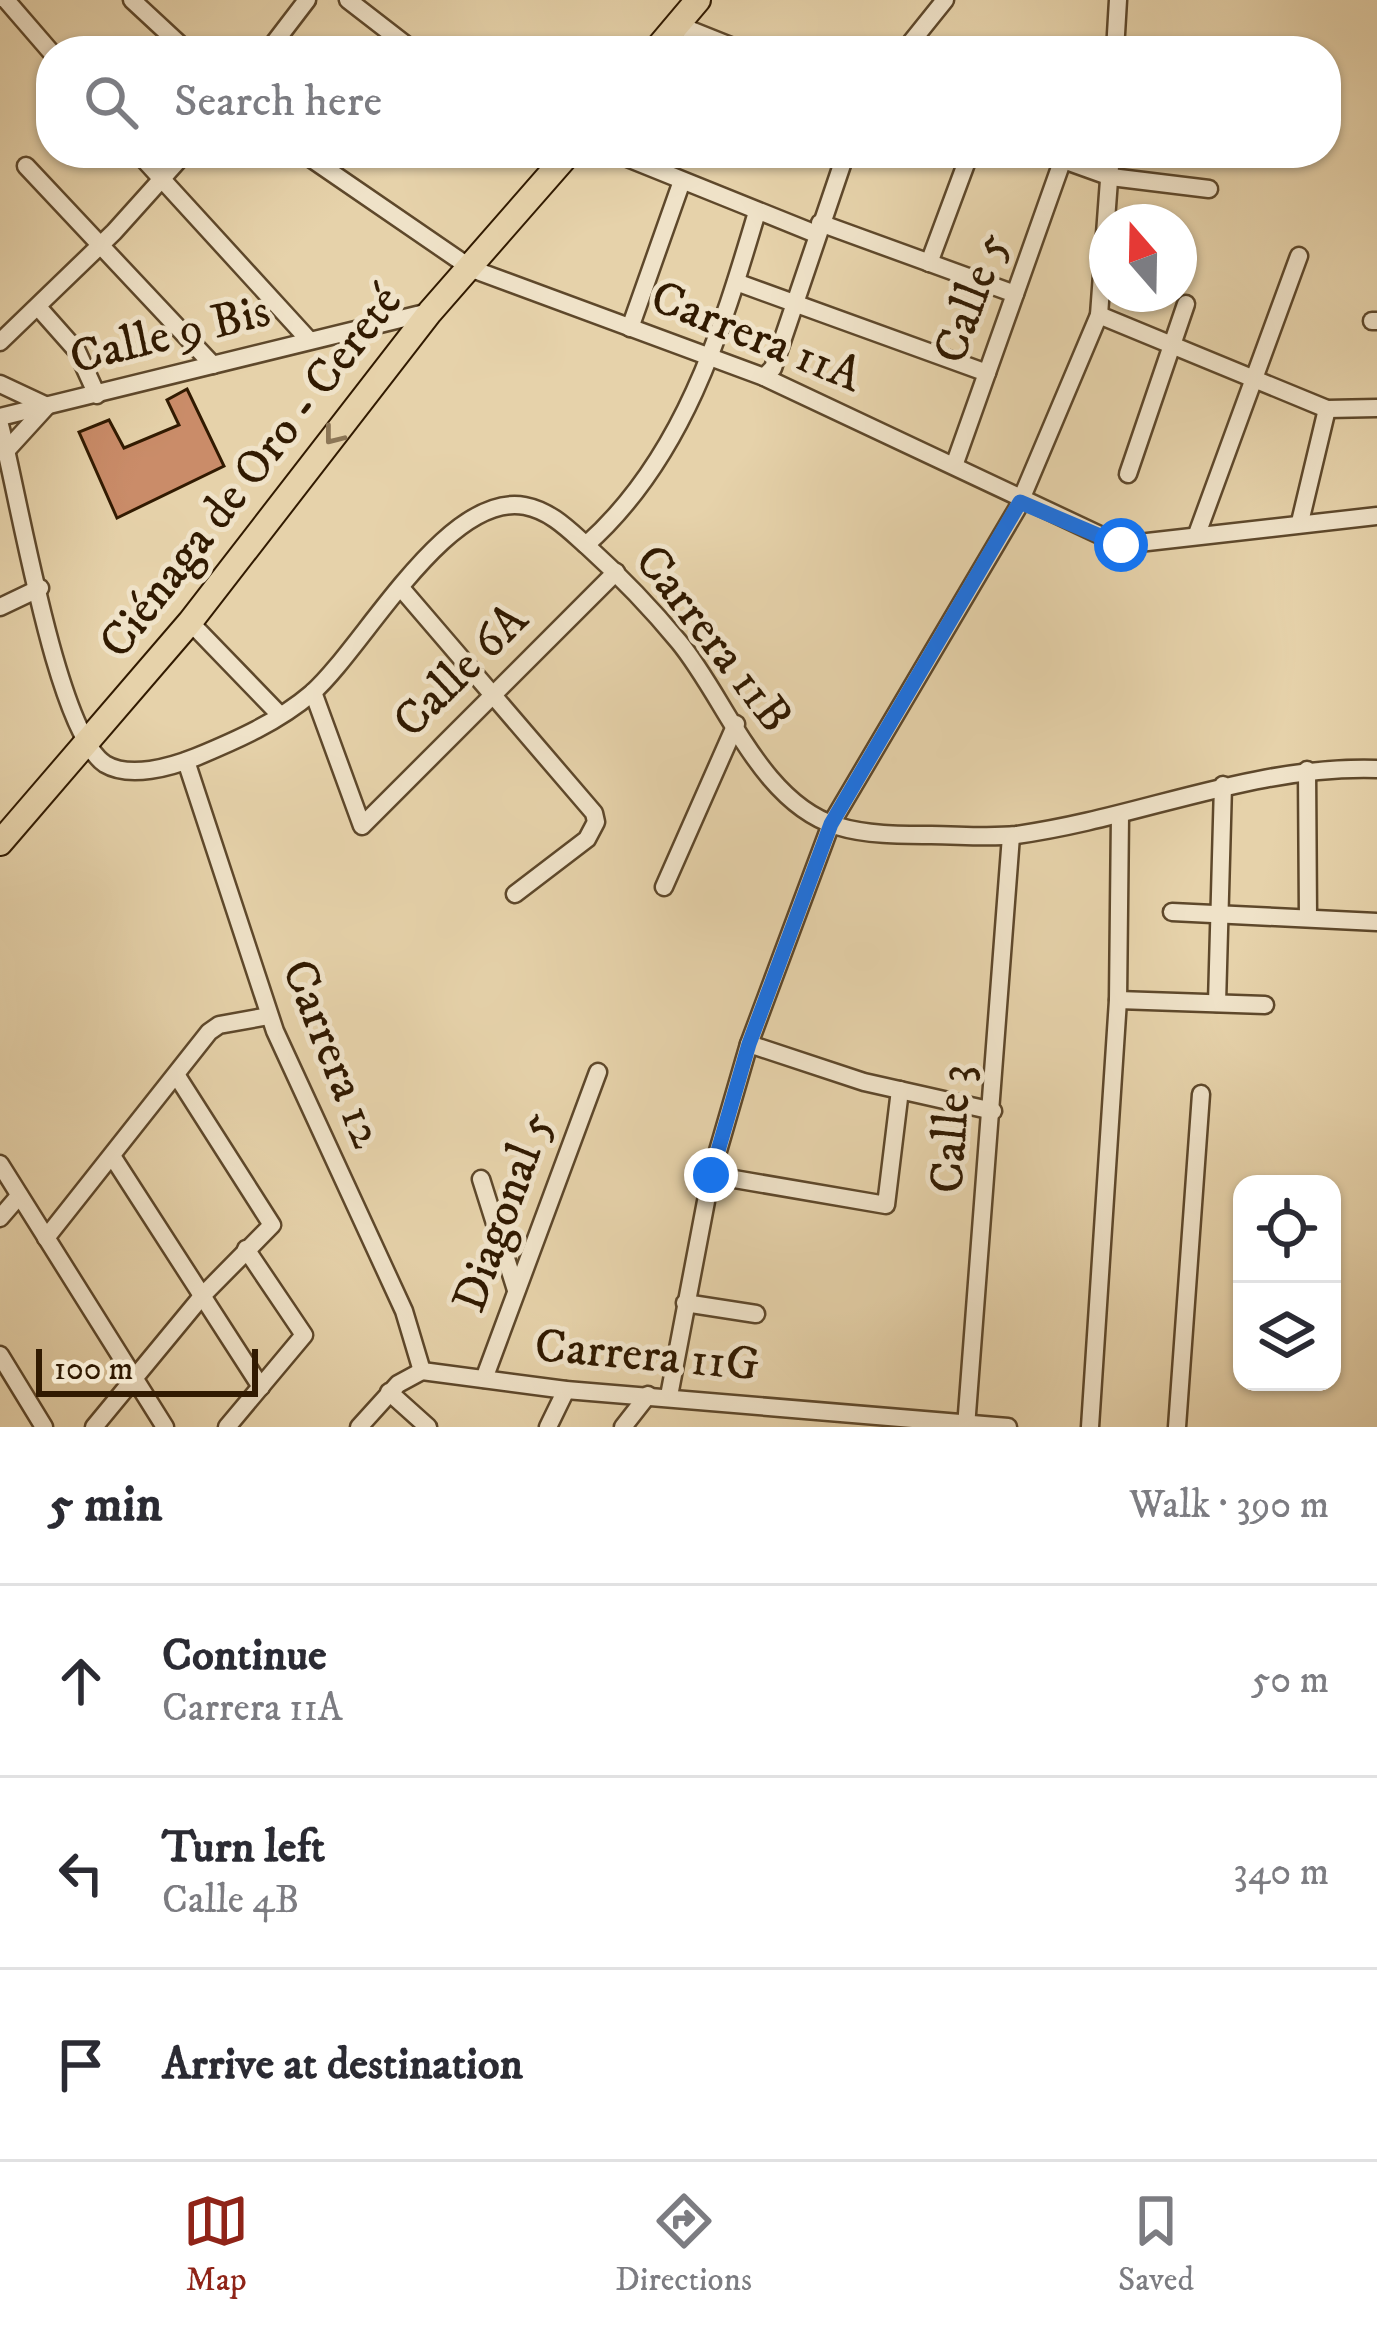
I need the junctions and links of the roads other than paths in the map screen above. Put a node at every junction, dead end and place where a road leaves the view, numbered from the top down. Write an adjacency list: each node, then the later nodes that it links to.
1 (6, 0): 9 (street)
2 (132, 0): 10 (street)
3 (307, 0): 11 (street)
4 (348, 0): 12 (street)
5 (698, 0): 8 (highway)
6 (945, 0): 15 (street)
7 (1115, 1): 16 (street)
8 (678, 25): 13 (highway); 14 (street)
9 (37, 36)
10 (171, 36)
11 (279, 36)
12 (395, 36)
13 (669, 36)
14 (698, 36)
15 (916, 36)
16 (1115, 36)
17 (26, 166): 34 (street)
18 (151, 168): 29 (street)
19 (171, 168): 29 (street)
20 (326, 168): 37 (street, Carrera 11A)
21 (550, 168): 37 (highway, Ciénaga de Oro - Cereté)
22 (664, 168): 30 (street)
23 (840, 168): 33 (street)
24 (964, 168): 36 (street)
25 (1061, 168): 39 (street, Calle 5)
26 (1089, 168): 28 (street)
27 (1111, 168): 28 (street)
28 (1111, 176): 31 (street); 44 (street)
29 (161, 180): 34 (street); 46 (street)
30 (682, 181): 32 (street); 45 (street)
31 (1210, 189)
32 (757, 212): 33 (street); 38 (street)
33 (818, 228): 36 (street); 40 (street)
34 (104, 243): 41 (street); 50 (street)
35 (1298, 256): 53 (street)
36 (929, 262): 39 (street)
37 (472, 269): 42 (highway, Ciénaga de Oro - Cereté); 45 (street, Carrera 11A)
38 (736, 282): 40 (street); 49 (street)
39 (1016, 294): 51 (street, Calle 5)
40 (794, 303): 51 (street); 52 (street)
41 (38, 307): 47 (street); 55 (street)
42 (430, 312): 46 (street, Calle 9 Bis); 72 (highway, Ciénaga de Oro - Cereté, one-way to 72)
43 (1184, 312): 48 (street)
44 (1100, 315): 48 (street); 63 (street)
45 (630, 328): 49 (street, Carrera 11A)
46 (309, 340): 50 (street, Calle 9 Bis)
47 (0, 341)
48 (1173, 346): 53 (street); 62 (street)
49 (707, 355): 52 (street, Carrera 11A); 67 (street)
50 (213, 365): 55 (street, Calle 9 Bis)
51 (987, 373): 61 (street, Calle 5)
52 (764, 377): 61 (street, Carrera 11A)
53 (1253, 379): 58 (street); 66 (street)
54 (0, 384): 56 (street)
55 (97, 395): 56 (street, Calle 9 Bis)
56 (47, 406): 59 (street, Calle 9 Bis); 60 (street)
57 (1377, 408): 58 (street)
58 (1327, 409): 65 (street)
59 (0, 421): 60 (street)
60 (4, 451): 69 (street)
61 (955, 463): 63 (street, Carrera 11A)
62 (1128, 474)
63 (1020, 502): 66 (street, Carrera 11A); 83 (street)
64 (1377, 516): 65 (street, Carrera 11A)
65 (1300, 522): 66 (street, Carrera 11A)
66 (1197, 534)
67 (586, 545): 68 (street, Carrera 11B); 70 (street, Carrera 11B)
68 (616, 572): 74 (street, Calle 6A); 76 (street, Carrera 11B)
69 (40, 588): 71 (street); 77 (street)
70 (401, 588): 73 (street, Carrera 11B); 74 (street)
71 (0, 607)
72 (190, 622): 75 (street); 77 (highway, Ciénaga de Oro - Cereté)
73 (313, 692): 74 (street, Calle 6A); 75 (street, Carrera 11B)
74 (490, 697): 87 (street)
75 (280, 715): 78 (street, Carrera 11B)
76 (736, 724): 83 (street, Carrera 11B); 86 (street)
77 (86, 743): 78 (street, Carrera 11B); 85 (highway, Ciénaga de Oro - Cereté)
78 (187, 761): 95 (street, Carrera 12)
79 (1377, 769): 80 (street, Carrera 11B)
80 (1307, 770): 81 (street, Carrera 11B); 90 (street)
81 (1223, 785): 82 (street, Carrera 11B); 89 (street)
82 (1120, 815): 84 (street, Carrera 11B); 92 (street)
83 (831, 824): 84 (street, Carrera 11B); 96 (street)
84 (1011, 836): 101 (street, Calle 3)
85 (0, 843)
86 (664, 887)
87 (515, 894)
88 (1172, 912): 89 (street)
89 (1219, 914): 90 (street); 93 (street)
90 (1308, 918): 91 (street)
91 (1377, 922)
92 (1118, 1000): 93 (street); 135 (street)
93 (1216, 1003): 94 (street)
94 (1265, 1005)
95 (269, 1016): 98 (street); 115 (street, Carrera 12)
96 (749, 1044): 99 (street); 104 (street)
97 (598, 1072): 110 (street, Diagonal 5)
98 (177, 1076): 102 (street); 109 (street)
99 (900, 1090): 101 (street); 104 (street)
100 (1201, 1094): 136 (street)
101 (993, 1111): 124 (street, Calle 3)
102 (114, 1159): 108 (street); 111 (street)
103 (0, 1164): 106 (street)
104 (711, 1175): 112 (street)
105 (481, 1179): 110 (street)
106 (20, 1196): 107 (street); 108 (street)
107 (0, 1218)
108 (46, 1238): 117 (street)
109 (246, 1249): 111 (street); 118 (street)
110 (517, 1290): 116 (street, Diagonal 5)
111 (202, 1295): 117 (street); 118 (street)
112 (685, 1304): 113 (street); 122 (street)
113 (756, 1314)
114 (0, 1355): 126 (street)
115 (422, 1371): 116 (street, Carrera 11G); 120 (street)
116 (484, 1379): 119 (street, Carrera 11G)
117 (134, 1381): 127 (street); 128 (street)
118 (261, 1387): 129 (street)
119 (566, 1390): 121 (street, Carrera 11G); 125 (street)
120 (389, 1392): 130 (street); 131 (street)
121 (648, 1395): 122 (street, Carrera 11G); 132 (street)
122 (669, 1396): 123 (street, Carrera 11G)
123 (775, 1407): 124 (street, Carrera 11G); 133 (street)
124 (967, 1424): 134 (street, Carrera 11G)
125 (552, 1426)
126 (44, 1427)
127 (94, 1427)
128 (165, 1427)
129 (227, 1427)
130 (358, 1427)
131 (428, 1427)
132 (623, 1427)
133 (767, 1427)
134 (1008, 1427)
135 (1090, 1427)
136 (1177, 1427)

